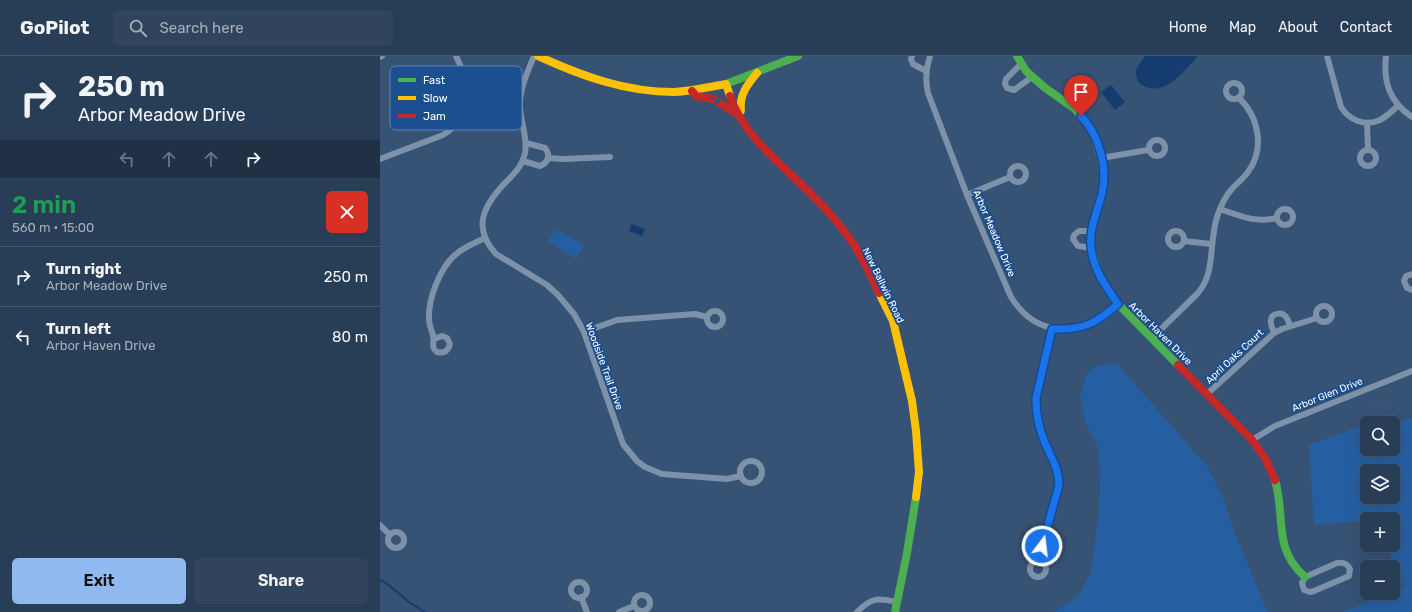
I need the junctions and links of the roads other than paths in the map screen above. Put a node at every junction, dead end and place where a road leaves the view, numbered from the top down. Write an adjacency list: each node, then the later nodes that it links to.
1 (456, 56): 11 (street)
2 (534, 56): 16 (street)
3 (538, 56): 17 (street)
4 (798, 56): 13 (street)
5 (912, 56): 12 (street)
6 (930, 56): 12 (street, Arbor Meadow Drive)
7 (1016, 56): 10 (street, Arbor Haven Drive)
8 (1327, 56): 23 (street)
9 (1386, 56): 19 (street)
10 (1021, 64): 14 (street, Arbor Haven Drive); 14 (street)
11 (460, 66)
12 (926, 71): 34 (street, Arbor Meadow Drive)
13 (758, 72): 15 (street); 20 (street)
14 (1032, 77): 30 (street, Arbor Haven Drive)
15 (726, 84): 17 (street); 20 (street, New Ballwin Road)
16 (522, 89)
17 (692, 91): 20 (street, one-way to 20)
18 (1239, 98): 35 (street)
19 (1398, 106): 21 (street); 23 (street)
20 (738, 114): 62 (street, New Ballwin Road)
21 (1412, 117)
22 (522, 123): 25 (street)
23 (1367, 123): 27 (street)
24 (451, 130): 31 (street)
25 (526, 143): 29 (street); 32 (street)
26 (1148, 150): 30 (street)
27 (1368, 150)
28 (610, 157): 29 (street)
29 (548, 158): 32 (street)
30 (1101, 158): 37 (street, Arbor Haven Drive)
31 (380, 159)
32 (523, 161): 38 (street)
33 (1010, 177): 34 (street)
34 (967, 195): 48 (street, Arbor Meadow Drive)
35 (1220, 209): 36 (street); 40 (street)
36 (1277, 218)
37 (1091, 231): 41 (street, Arbor Haven Drive); 41 (street)
38 (485, 238): 49 (street, Woodside Trail Drive); 52 (street)
39 (1184, 241): 40 (street)
40 (1211, 244): 51 (street)
41 (1090, 248): 44 (street, Arbor Haven Drive)
42 (1412, 274): 43 (street)
43 (1412, 290)
44 (1118, 304): 48 (street, Arbor Meadow Drive); 51 (street, Arbor Haven Drive)
45 (707, 317): 49 (street)
46 (1317, 318): 47 (street, April Oaks Court)
47 (1290, 326): 50 (street, April Oaks Court); 50 (street, April Oaks Court)
48 (1052, 329): 59 (street)
49 (584, 332): 56 (street, Woodside Trail Drive)
50 (1274, 333): 54 (street, April Oaks Court)
51 (1152, 338): 54 (street, Arbor Haven Drive)
52 (434, 339)
53 (1412, 371): 55 (street, Arbor Glen Drive)
54 (1207, 394): 55 (street, Arbor Haven Drive)
55 (1252, 440): 60 (street, Arbor Haven Drive)
56 (741, 476)
57 (380, 524): 58 (street)
58 (390, 534)
59 (1038, 561)
60 (1305, 577): 60 (street, Arbor Haven Drive)
61 (581, 597): 64 (street)
62 (897, 602): 66 (street); 67 (street, New Ballwin Road)
63 (634, 606): 65 (street)
64 (587, 612)
65 (619, 612)
66 (857, 612)
67 (895, 612)

